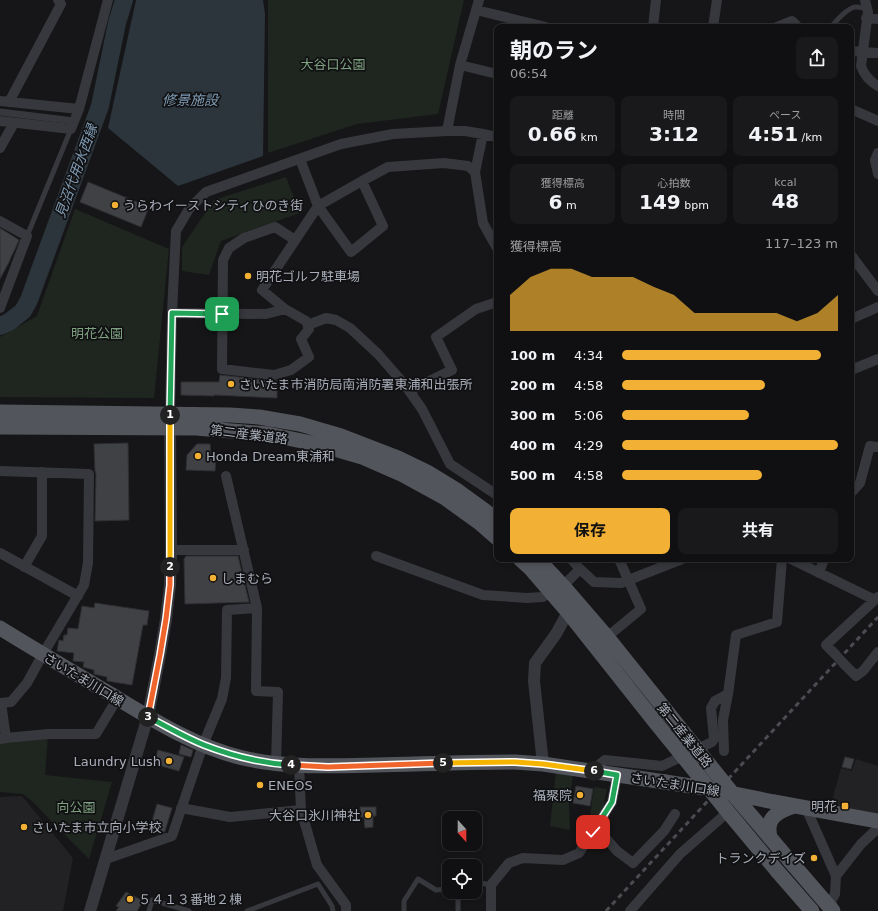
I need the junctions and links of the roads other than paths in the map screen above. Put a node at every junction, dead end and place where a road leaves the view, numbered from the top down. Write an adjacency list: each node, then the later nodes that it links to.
1 (58, 0): 20 (street)
2 (108, 0): 21 (street)
3 (656, 0): 9 (street)
4 (717, 0): 10 (street)
5 (478, 5): 8 (street); 17 (street)
6 (866, 9): 7 (street); 13 (lane); 15 (street)
7 (878, 19)
8 (537, 24)
9 (653, 24)
10 (713, 24)
11 (784, 24): 12 (street)
12 (795, 24)
13 (834, 24)
14 (854, 51): 15 (street)
15 (863, 52): 16 (street); 19 (street)
16 (878, 53)
17 (460, 65): 18 (street); 28 (street)
18 (494, 73)
19 (878, 86)
20 (5, 101): 21 (street)
21 (80, 109): 27 (street)
22 (854, 110): 25 (street)
23 (0, 112): 27 (street)
24 (0, 121): 26 (street)
25 (878, 121)
26 (14, 123): 27 (street); 31 (street)
27 (72, 125): 39 (lane)
28 (447, 130): 29 (street); 33 (street)
29 (483, 134): 30 (street); 34 (street)
30 (494, 136)
31 (0, 148)
32 (878, 153): 35 (street)
33 (300, 159): 37 (street); 48 (street)
34 (475, 172): 36 (street); 41 (street)
35 (878, 174)
36 (362, 181): 37 (street); 37 (street)
37 (318, 206): 40 (street)
38 (0, 221): 39 (street)
39 (27, 236): 45 (street)
40 (295, 240): 46 (street); 49 (street)
41 (494, 243)
42 (854, 259): 43 (street)
43 (878, 290)
44 (494, 303): 54 (street)
45 (0, 308)
46 (285, 308): 49 (street); 51 (street)
47 (878, 308): 50 (street)
48 (172, 313): 49 (street); 56 (street)
49 (222, 314): 51 (street)
50 (854, 318)
51 (308, 325): 54 (street)
52 (878, 359): 53 (street)
53 (854, 369)
54 (409, 391): 63 (street)
55 (0, 412): 56 (main road, 第二産業道路)
56 (170, 422): 57 (main road, 第二産業道路); 64 (main road, 第二産業道路); 65 (main road, 第二産業道路); 66 (street)
57 (0, 427)
58 (878, 447): 62 (street)
59 (0, 471): 60 (street)
60 (42, 472): 78 (street); 83 (street)
61 (226, 476): 67 (street)
62 (854, 490)
63 (494, 493)
64 (494, 518)
65 (494, 535)
66 (171, 550): 67 (street); 94 (street)
67 (244, 550): 85 (street)
68 (0, 553): 78 (street)
69 (376, 556): 82 (street)
70 (524, 562): 82 (main road, 第二産業道路)
71 (540, 562): 82 (main road, 第二産業道路)
72 (574, 562): 79 (street)
73 (620, 562): 81 (street)
74 (674, 562): 81 (street)
75 (782, 562): 91 (street)
76 (797, 562): 80 (street)
77 (823, 562): 80 (street)
78 (24, 567): 83 (street)
79 (580, 569): 81 (street); 82 (street)
80 (819, 573): 84 (street)
81 (629, 580): 88 (street)
82 (557, 589): 86 (main road, 第二産業道路); 88 (main road, 第二産業道路)
83 (78, 596): 90 (street)
84 (876, 598): 89 (street, bridge)
85 (257, 608): 96 (street); 98 (street)
86 (568, 612): 99 (street); 103 (main road, 第二産業道路, bridge)
87 (0, 628): 90 (main road, さいたま川口線)
88 (607, 637): 104 (main road, 第二産業道路, bridge)
89 (878, 652)
90 (43, 654): 92 (main road, さいたま川口線); 93 (street)
91 (728, 694): 97 (street); 101 (street)
92 (117, 699): 94 (main road, さいたま川口線); 95 (street)
93 (0, 703): 95 (street)
94 (148, 716): 96 (main road, さいたま川口線); 113 (street)
95 (3, 738)
96 (203, 744): 98 (main road, さいたま川口線); 106 (street)
97 (724, 751)
98 (276, 764): 100 (main road, さいたま川口線)
99 (543, 764): 100 (main road, さいたま川口線); 101 (main road, さいたま川口線)
100 (299, 765): 107 (street)
101 (598, 772): 102 (main road, さいたま川口線)
102 (617, 775): 103 (main road, さいたま川口線, bridge); 111 (street)
103 (710, 789): 104 (main road, さいたま川口線, bridge); 108 (main road, 第二産業道路, bridge)
104 (732, 793): 105 (main road, さいたま川口線, bridge); 112 (main road, 第二産業道路, bridge)
105 (800, 807): 110 (main road, さいたま川口線); 112 (main road); 114 (street)
106 (181, 808): 107 (street); 113 (street)
107 (301, 810): 124 (street)
108 (728, 812): 128 (street); 129 (main road, 第二産業道路, bridge)
109 (675, 814): 111 (street)
110 (878, 820): 114 (street)
111 (596, 827): 116 (street)
112 (770, 837): 130 (main road, 第二産業道路, bridge)
113 (106, 859): 119 (street)
114 (836, 876): 130 (street)
115 (482, 883): 116 (lane)
116 (491, 885): 127 (street)
117 (442, 890): 125 (lane)
118 (458, 899): 126 (lane)
119 (90, 911)
120 (149, 911): 121 (lane)
121 (189, 911)
122 (247, 911): 123 (lane)
123 (333, 911)
124 (346, 911)
125 (404, 911)
126 (458, 911)
127 (491, 911)
128 (630, 911)
129 (812, 911)
130 (834, 911)

